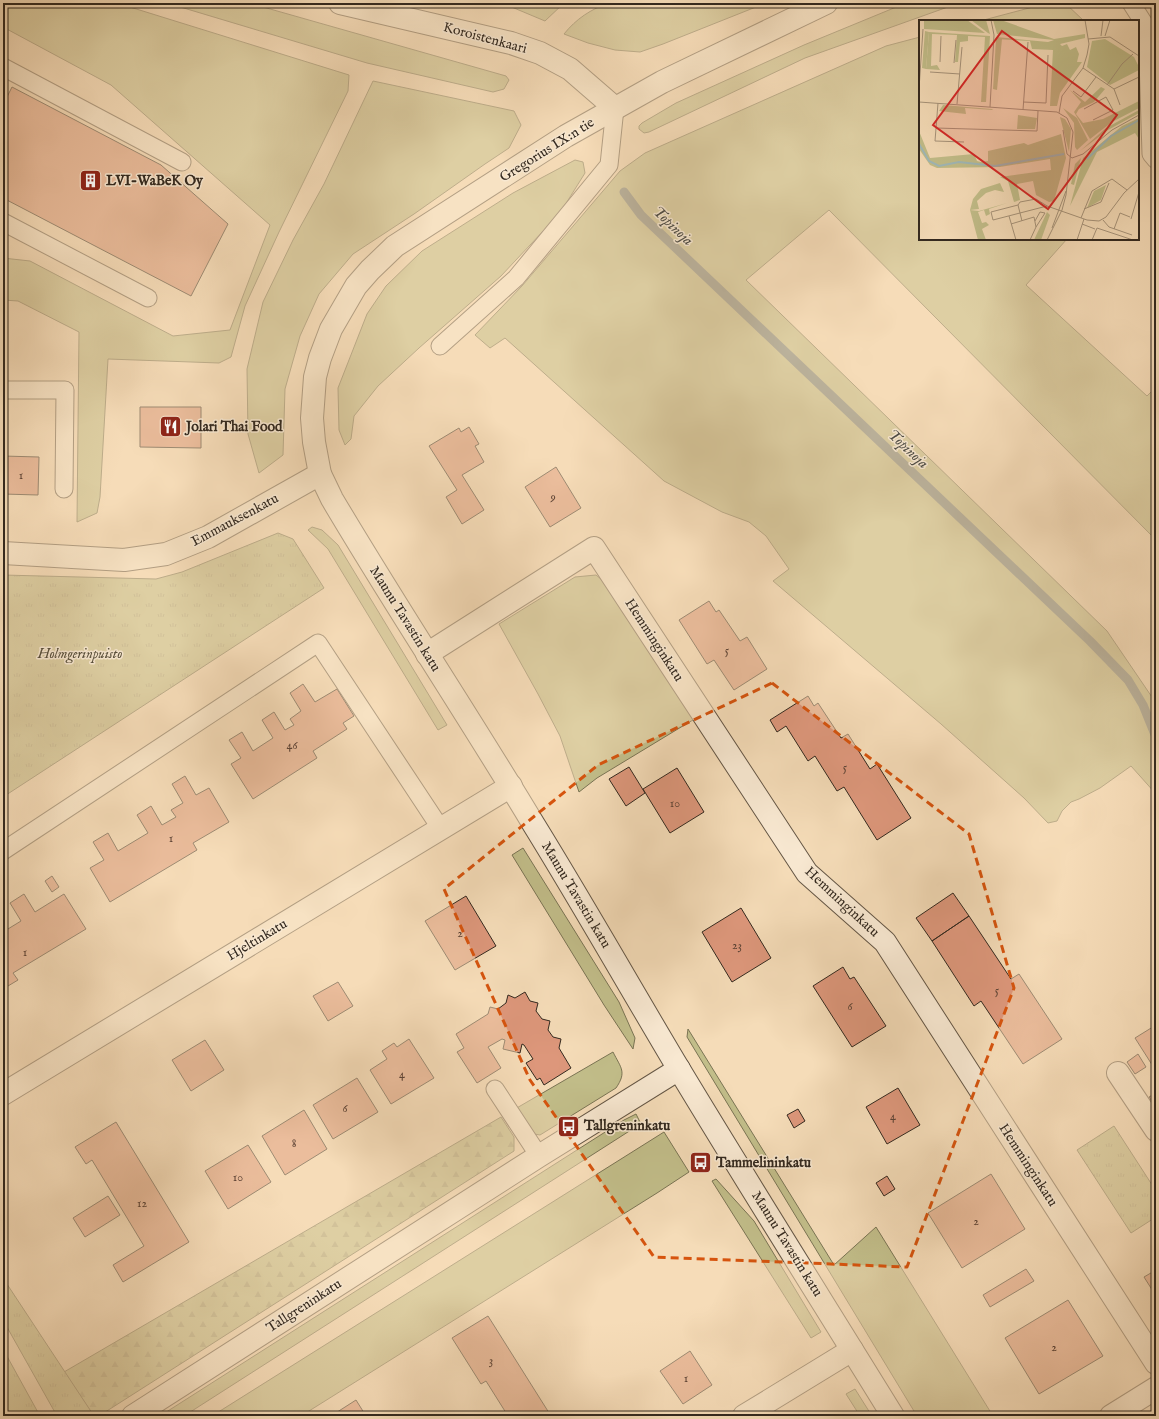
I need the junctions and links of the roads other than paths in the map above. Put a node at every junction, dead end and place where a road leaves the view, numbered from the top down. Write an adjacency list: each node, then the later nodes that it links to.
1 (340, 3): 6 (street, Koroistenkaari)
2 (826, 3): 6 (street, Gregorius IX:n tie)
3 (1131, 3): 4 (lane)
4 (1152, 31): 7 (lane)
5 (3, 67): 8 (lane)
6 (615, 108): 11 (lane); 12 (street, Gregorius IX:n tie)
7 (1154, 157)
8 (182, 162)
9 (3, 222): 10 (lane)
10 (148, 298)
11 (440, 346)
12 (320, 358): 14 (street, Maunu Tavastin katu)
13 (3, 390): 15 (lane)
14 (320, 474): 16 (street, Emmauksenkatu); 17 (street, Maunu Tavastin katu)
15 (64, 489)
16 (3, 553)
17 (427, 654): 18 (street, Maunu Tavastin katu); 28 (street, Hemminginkatu)
18 (511, 786): 19 (street, Hjeltinkatu); 21 (street, Maunu Tavastin katu)
19 (441, 829): 20 (lane); 24 (street, Hjeltinkatu)
20 (3, 851)
21 (679, 1069): 26 (street, Tallgreninkatu); 27 (street, Maunu Tavastin katu)
22 (1118, 1073): 25 (street)
23 (495, 1089): 26 (lane)
24 (3, 1094)
25 (1156, 1130)
26 (539, 1156): 30 (street, Tallgreninkatu)
27 (852, 1350): 31 (street); 32 (street, Maunu Tavastin katu)
28 (1156, 1363)
29 (1156, 1388): 33 (street)
30 (133, 1416)
31 (744, 1416)
32 (893, 1416)
33 (1111, 1416)

